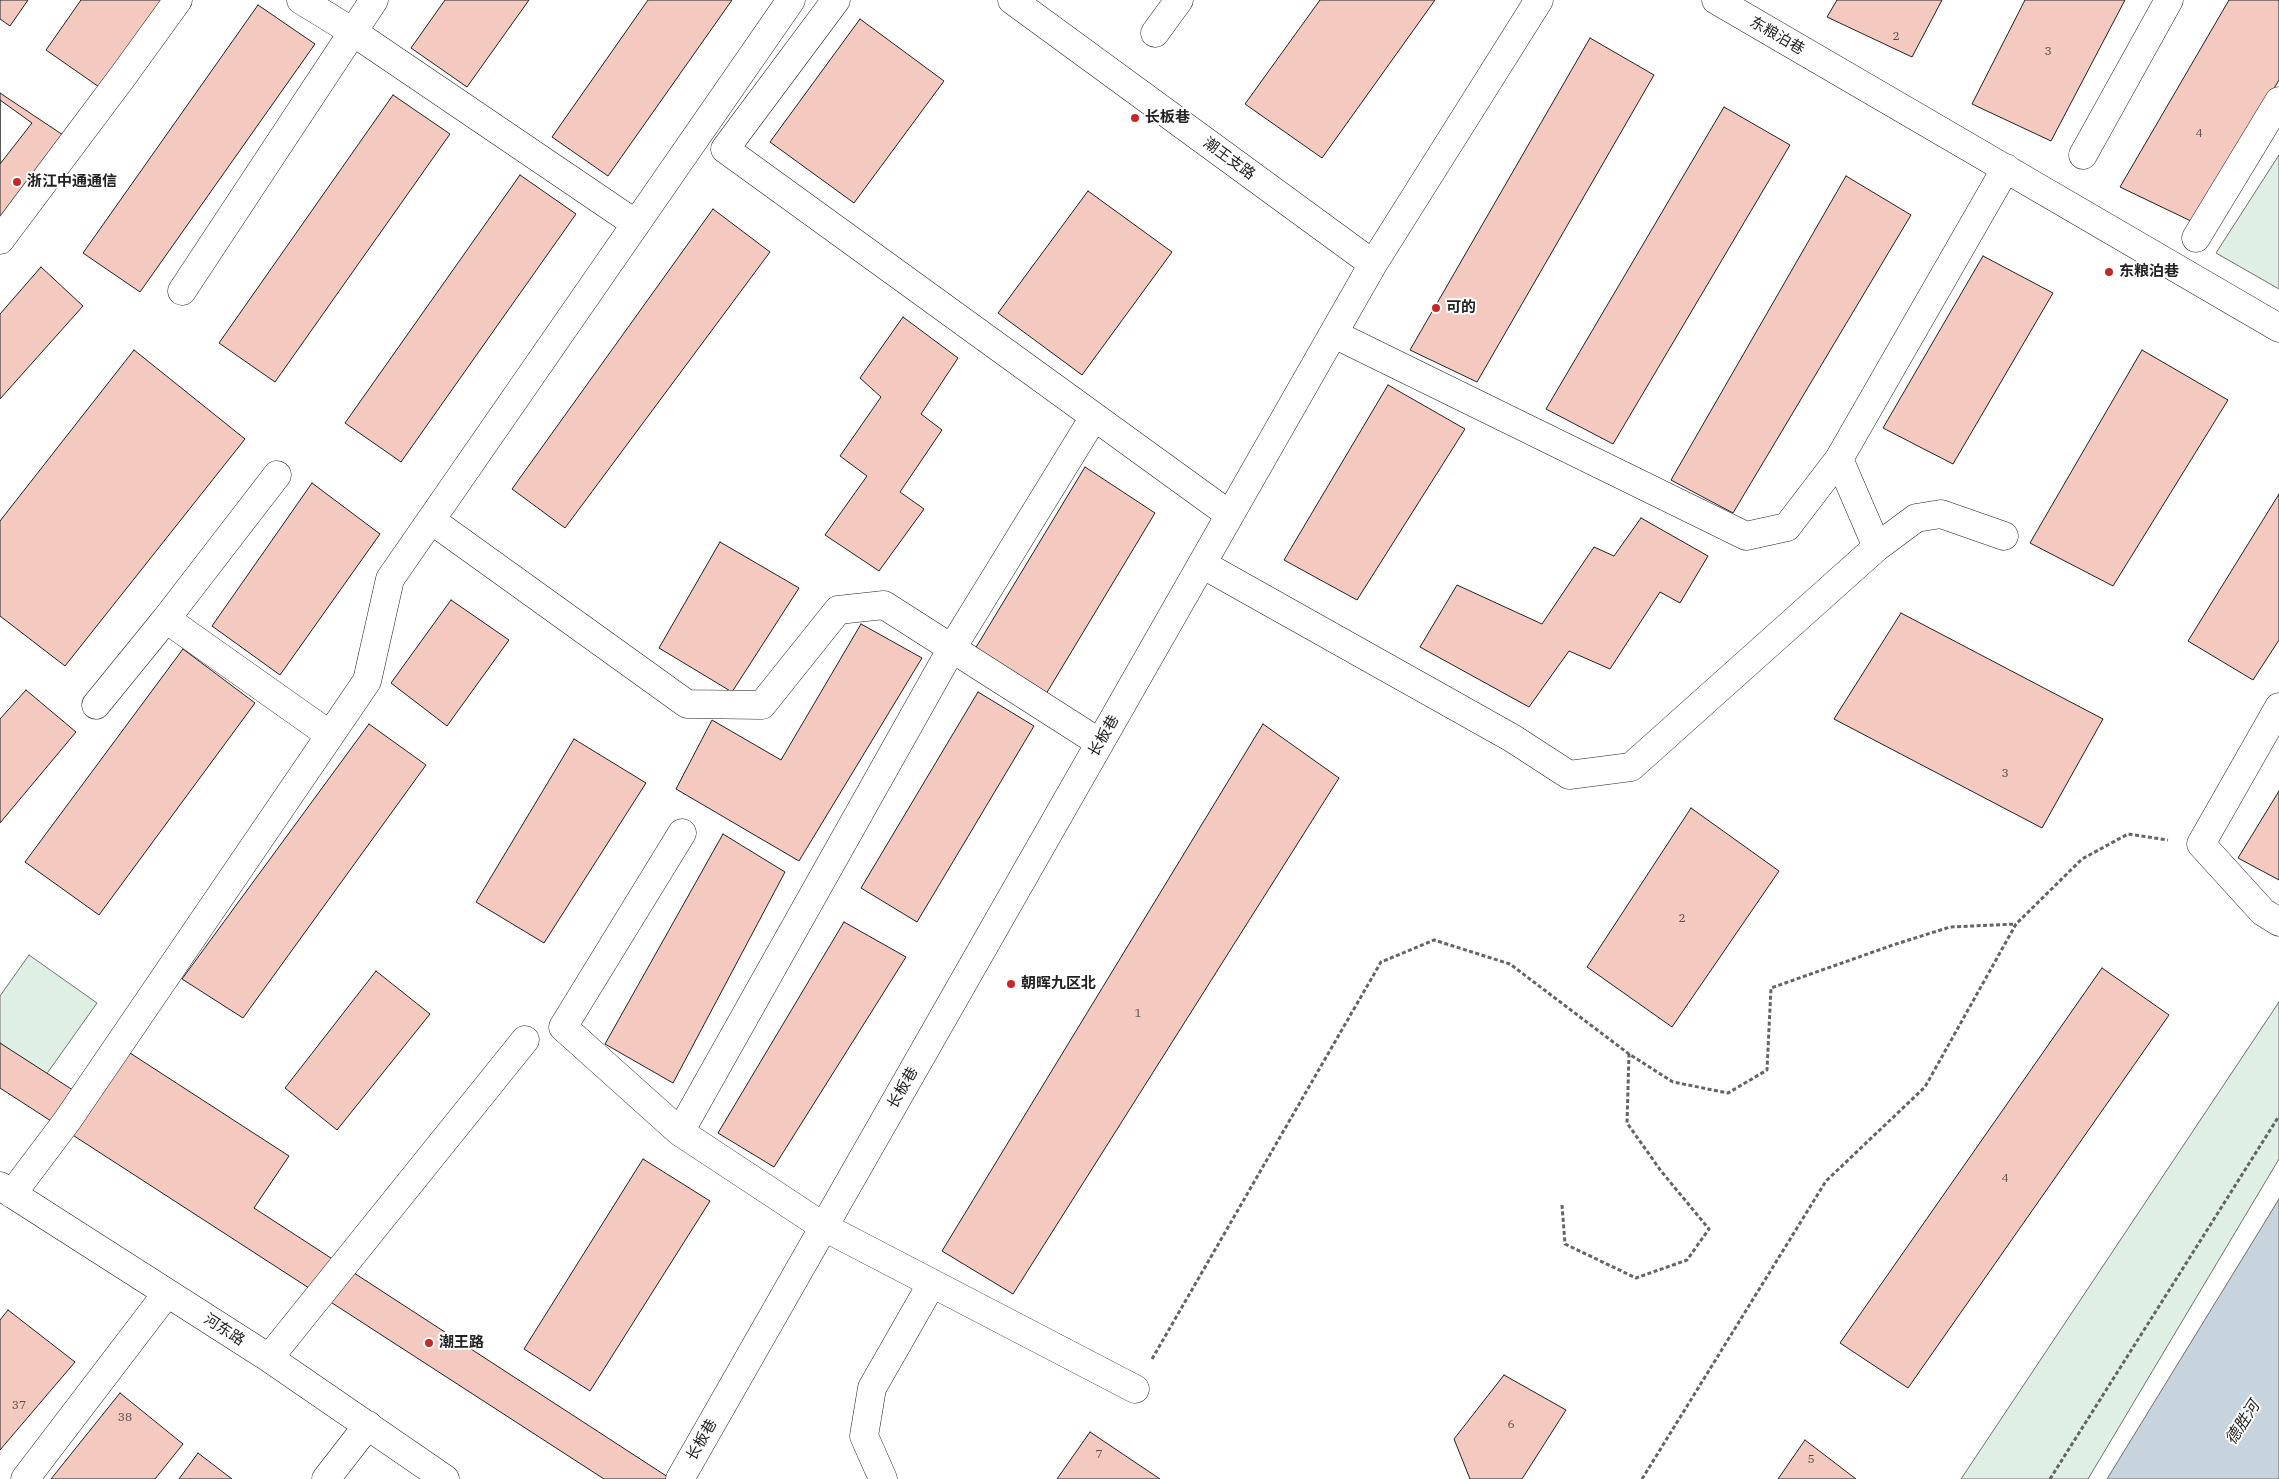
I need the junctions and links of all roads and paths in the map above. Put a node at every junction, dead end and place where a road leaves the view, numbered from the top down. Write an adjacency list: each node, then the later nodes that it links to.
1 (178, 0): 18 (street)
2 (301, 0): 11 (street)
3 (374, 0): 11 (street)
4 (791, 0): 16 (street)
5 (836, 0): 23 (street)
6 (1012, 0): 19 (street, 潮王支路)
7 (1179, 0): 12 (street)
8 (1539, 0): 19 (street, 长板巷)
9 (1716, 0): 15 (street, 东粮泊巷)
10 (2169, 0): 14 (street)
11 (353, 32): 16 (street); 20 (street)
12 (1155, 33)
13 (2279, 101): 17 (street)
14 (2083, 155)
15 (2006, 168): 21 (street, 东粮泊巷); 24 (street)
16 (636, 224): 27 (street)
17 (2196, 238)
18 (0, 240)
19 (1373, 264): 22 (street, 长板巷)
20 (182, 291)
21 (2279, 328)
22 (1334, 334): 24 (street); 26 (street, 长板巷)
23 (1094, 417): 26 (street); 32 (street)
24 (1839, 459): 29 (street)
25 (276, 475): 31 (street)
26 (1230, 516): 30 (street, 长板巷)
27 (432, 520): 32 (street); 35 (street)
28 (2004, 536): 29 (street)
29 (1877, 547): 30 (street)
30 (1202, 564): 36 (street, 长板巷)
31 (166, 619): 33 (street); 35 (street)
32 (952, 648): 36 (street); 44 (street)
33 (96, 705)
34 (2279, 707): 38 (street)
35 (330, 735): 45 (street)
36 (1100, 743): 47 (street, 长板巷)
37 (682, 833): 44 (street)
38 (2201, 844): 39 (street); 40 (path)
39 (2279, 922)
40 (2016, 924): 42 (path); 58 (path)
41 (525, 1040): 50 (street)
42 (1629, 1054): 46 (path); 51 (path)
43 (2279, 1116): 59 (path)
44 (680, 1132): 47 (street)
45 (6, 1190): 49 (street, 河东路)
46 (1562, 1205)
47 (824, 1227): 48 (street); 56 (street, 长板巷)
48 (932, 1283): 51 (street); 57 (street)
49 (167, 1293): 50 (street, 河东路); 53 (street)
50 (269, 1358): 52 (street, 河东路)
51 (1135, 1389)
52 (368, 1425): 54 (street); 55 (street, 河东路)
53 (25, 1479)
54 (326, 1479)
55 (445, 1479)
56 (680, 1479)
57 (883, 1479)
58 (1642, 1479)
59 (2050, 1479)

